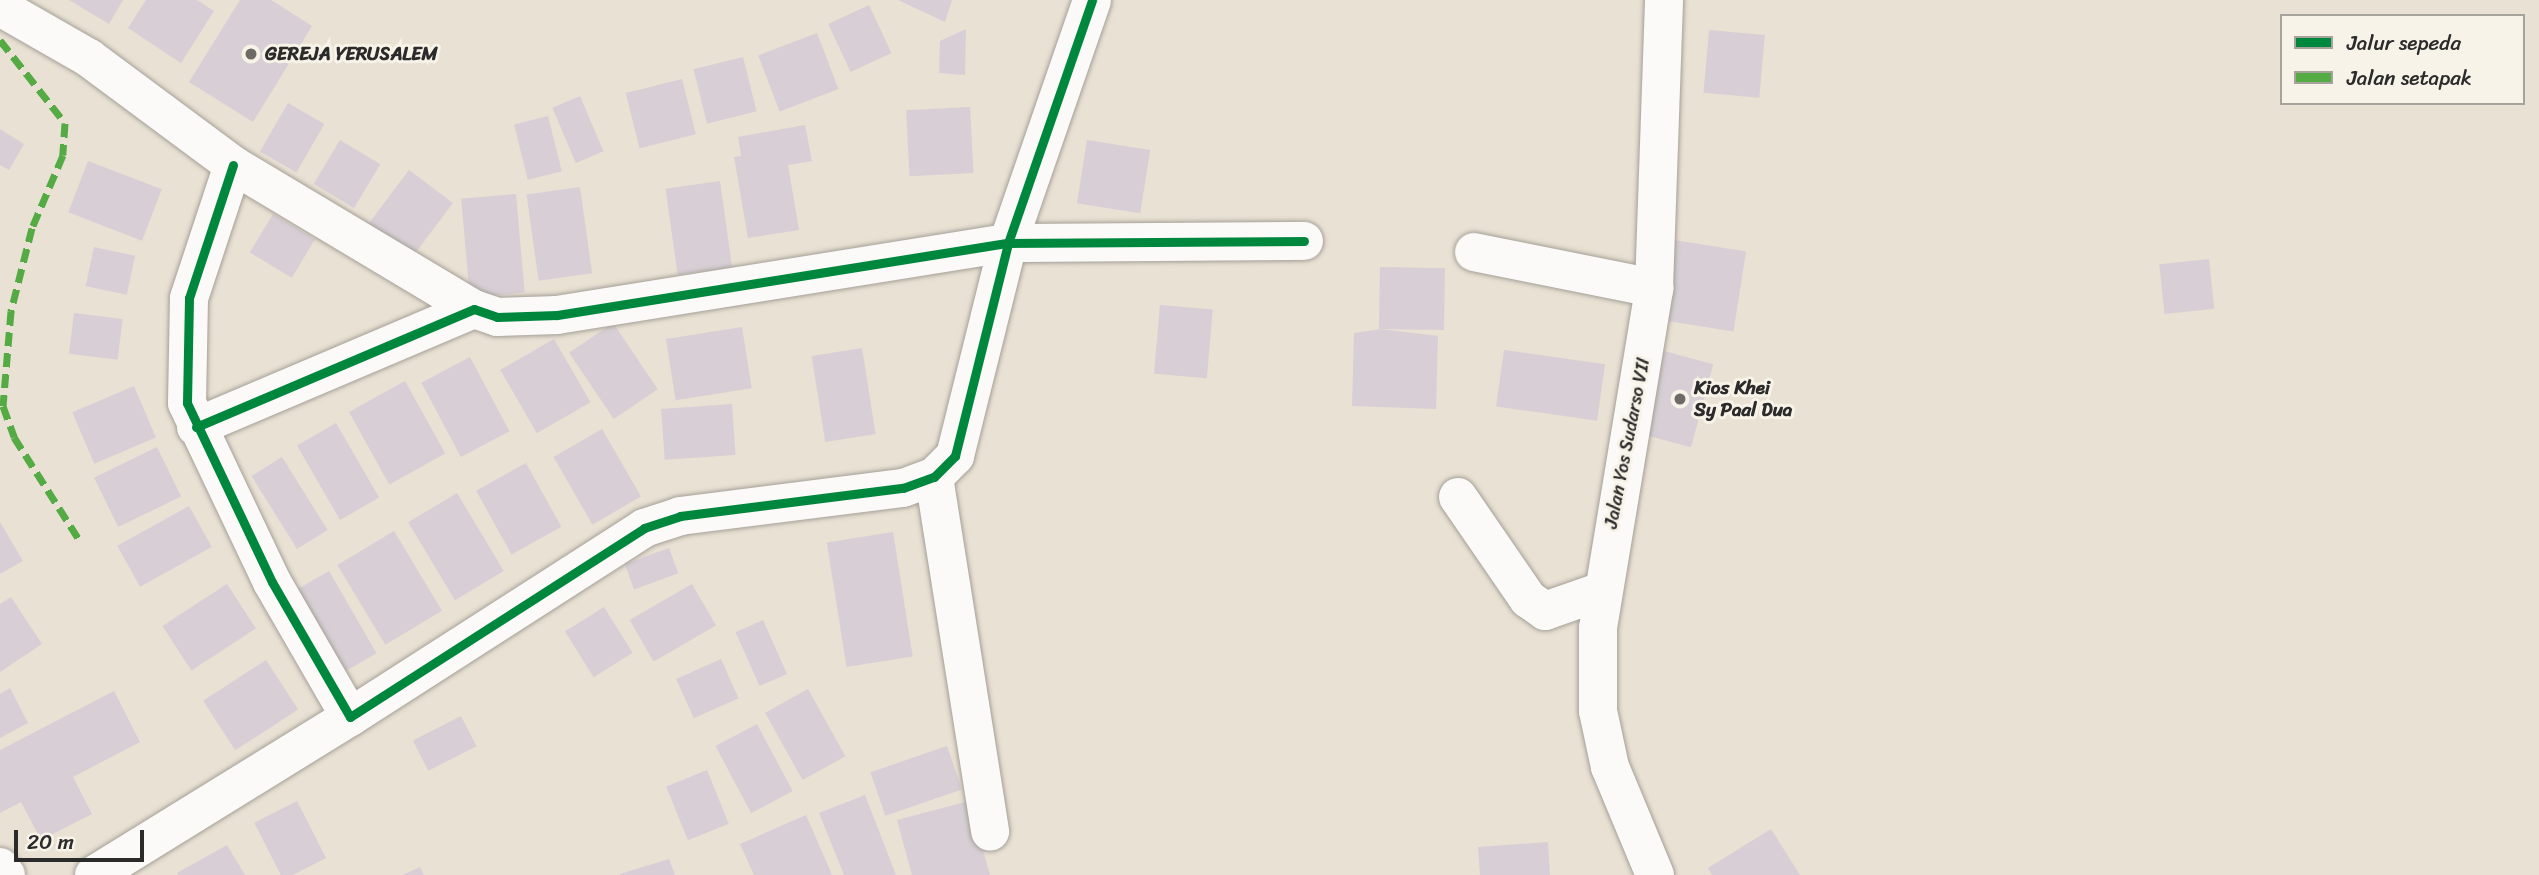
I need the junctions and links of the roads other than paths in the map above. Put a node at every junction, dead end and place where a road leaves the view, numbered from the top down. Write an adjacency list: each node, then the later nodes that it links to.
1 (1092, 0): 6 (street)
2 (1664, 0): 8 (street, Jalan Yos Sudarso VII)
3 (0, 7): 4 (street)
4 (233, 165): 9 (street); 10 (street)
5 (1304, 241): 6 (street)
6 (1008, 243): 9 (street); 11 (street)
7 (1474, 252): 8 (street)
8 (1654, 288): 13 (street, Jalan Yos Sudarso VII)
9 (474, 309): 10 (street)
10 (196, 427): 14 (street)
11 (934, 477): 14 (street); 15 (street)
12 (1458, 498): 13 (street)
13 (1599, 592): 19 (street, Jalan Yos Sudarso VII)
14 (350, 717): 18 (street)
15 (990, 832)
16 (0, 867): 17 (street)
17 (6, 875)
18 (94, 875)
19 (1655, 875)

